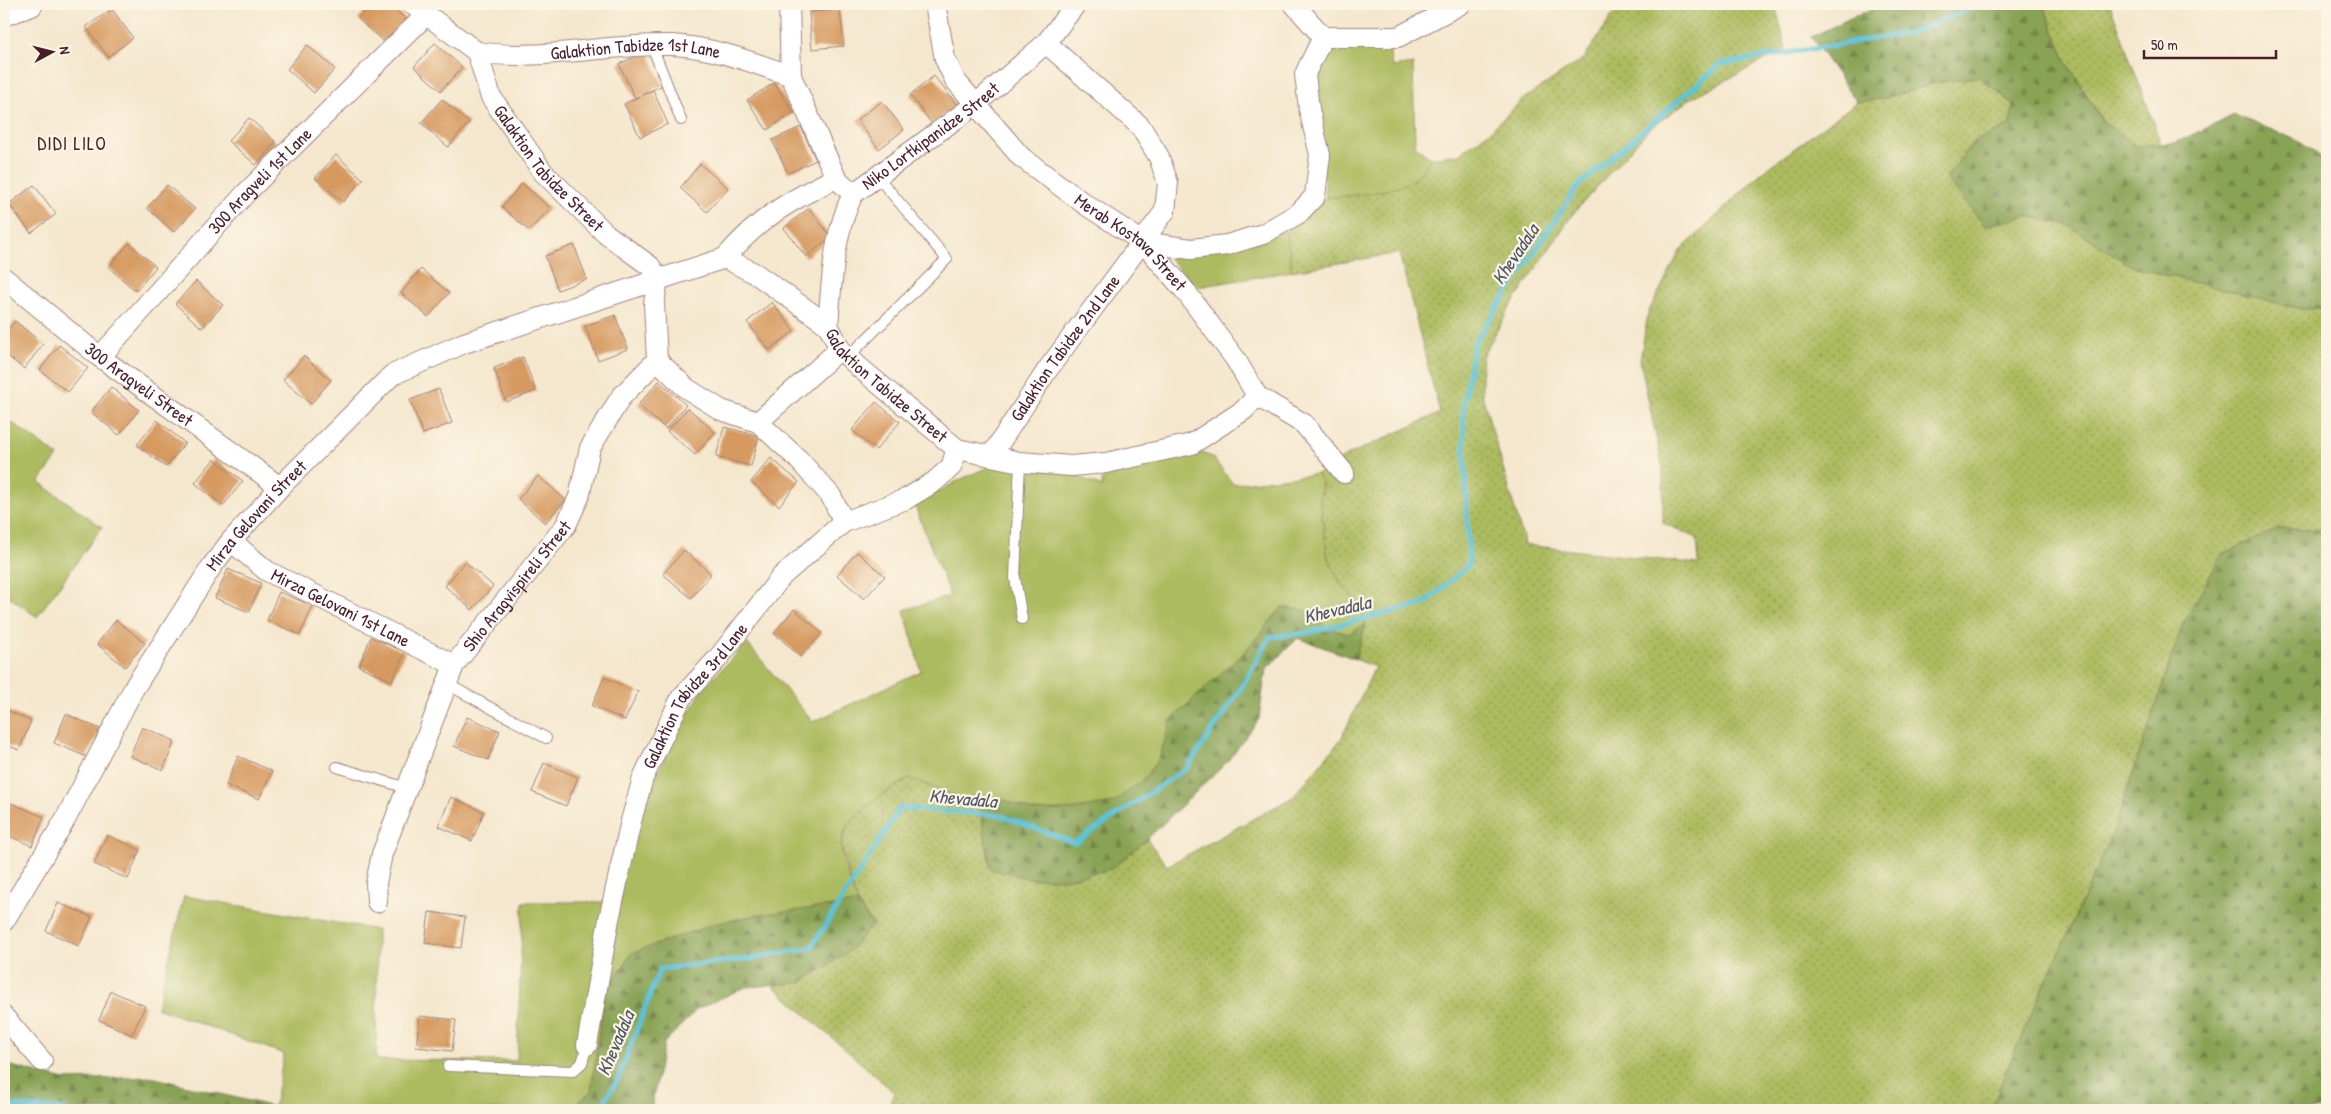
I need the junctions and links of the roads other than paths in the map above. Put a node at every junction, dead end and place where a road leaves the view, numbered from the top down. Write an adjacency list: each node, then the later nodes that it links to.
1 (30, 4): 8 (street)
2 (789, 4): 13 (street)
3 (935, 4): 14 (street, Merab Kostava Street)
4 (1076, 4): 10 (street, Niko Lortkipanidze Street)
5 (1294, 4): 9 (street)
6 (1461, 4): 9 (street)
7 (420, 9): 12 (street); 25 (street, 300 Aragveli 1st Lane)
8 (4, 13)
9 (1323, 36): 19 (street)
10 (1046, 43): 14 (street, Niko Lortkipanidze Street); 19 (street, Galaktion Tabidze 2nd Lane)
11 (652, 46): 12 (street, Galaktion Tabidze 1st Lane); 13 (street, Galaktion Tabidze 1st Lane); 15 (lane)
12 (477, 52): 22 (street, Galaktion Tabidze Street)
13 (790, 76): 17 (street)
14 (976, 104): 16 (street, Niko Lortkipanidze Street); 19 (street, Merab Kostava Street)
15 (681, 120)
16 (877, 176): 18 (street, Niko Lortkipanidze Street); 24 (lane)
17 (836, 178): 18 (street, Niko Lortkipanidze Street); 20 (street, Niko Lortkipanidze Street)
18 (853, 194): 23 (street)
19 (1143, 242): 27 (street, Merab Kostava Street); 30 (street, Galaktion Tabidze 2nd Lane)
20 (725, 258): 22 (street); 23 (street, Galaktion Tabidze Street)
21 (4, 278): 25 (street, 300 Aragveli Street)
22 (658, 278): 26 (street); 33 (street, Mirza Gelovani Street)
23 (828, 325): 24 (street, Galaktion Tabidze Street)
24 (844, 353): 28 (street); 29 (street, Galaktion Tabidze Street)
25 (100, 358): 33 (street, 300 Aragveli Street)
26 (657, 360): 28 (street); 37 (street, Shio Aragvispireli Street)
27 (1257, 396): 31 (street, Galaktion Tabidze Street); 32 (street, Merab Kostava Street)
28 (758, 422): 34 (street)
29 (957, 449): 30 (street, Galaktion Tabidze Street); 34 (street, Galaktion Tabidze 3rd Lane)
30 (991, 456): 31 (street, Galaktion Tabidze Street)
31 (1020, 462): 36 (lane)
32 (1344, 473)
33 (280, 487): 35 (street, Mirza Gelovani Street)
34 (844, 522): 45 (street, Galaktion Tabidze 3rd Lane)
35 (231, 541): 37 (street, Mirza Gelovani 1st Lane); 43 (street, Mirza Gelovani Street)
36 (1022, 619)
37 (454, 665): 38 (street, Shio Aragvispireli Street)
38 (447, 684): 39 (lane); 41 (street, Shio Aragvispireli Street)
39 (546, 738)
40 (337, 767): 41 (lane)
41 (407, 788): 42 (street, Shio Aragvispireli Street)
42 (377, 902)
43 (4, 921)
44 (4, 1017): 46 (street)
45 (587, 1045): 47 (lane)
46 (42, 1060)
47 (448, 1066)

